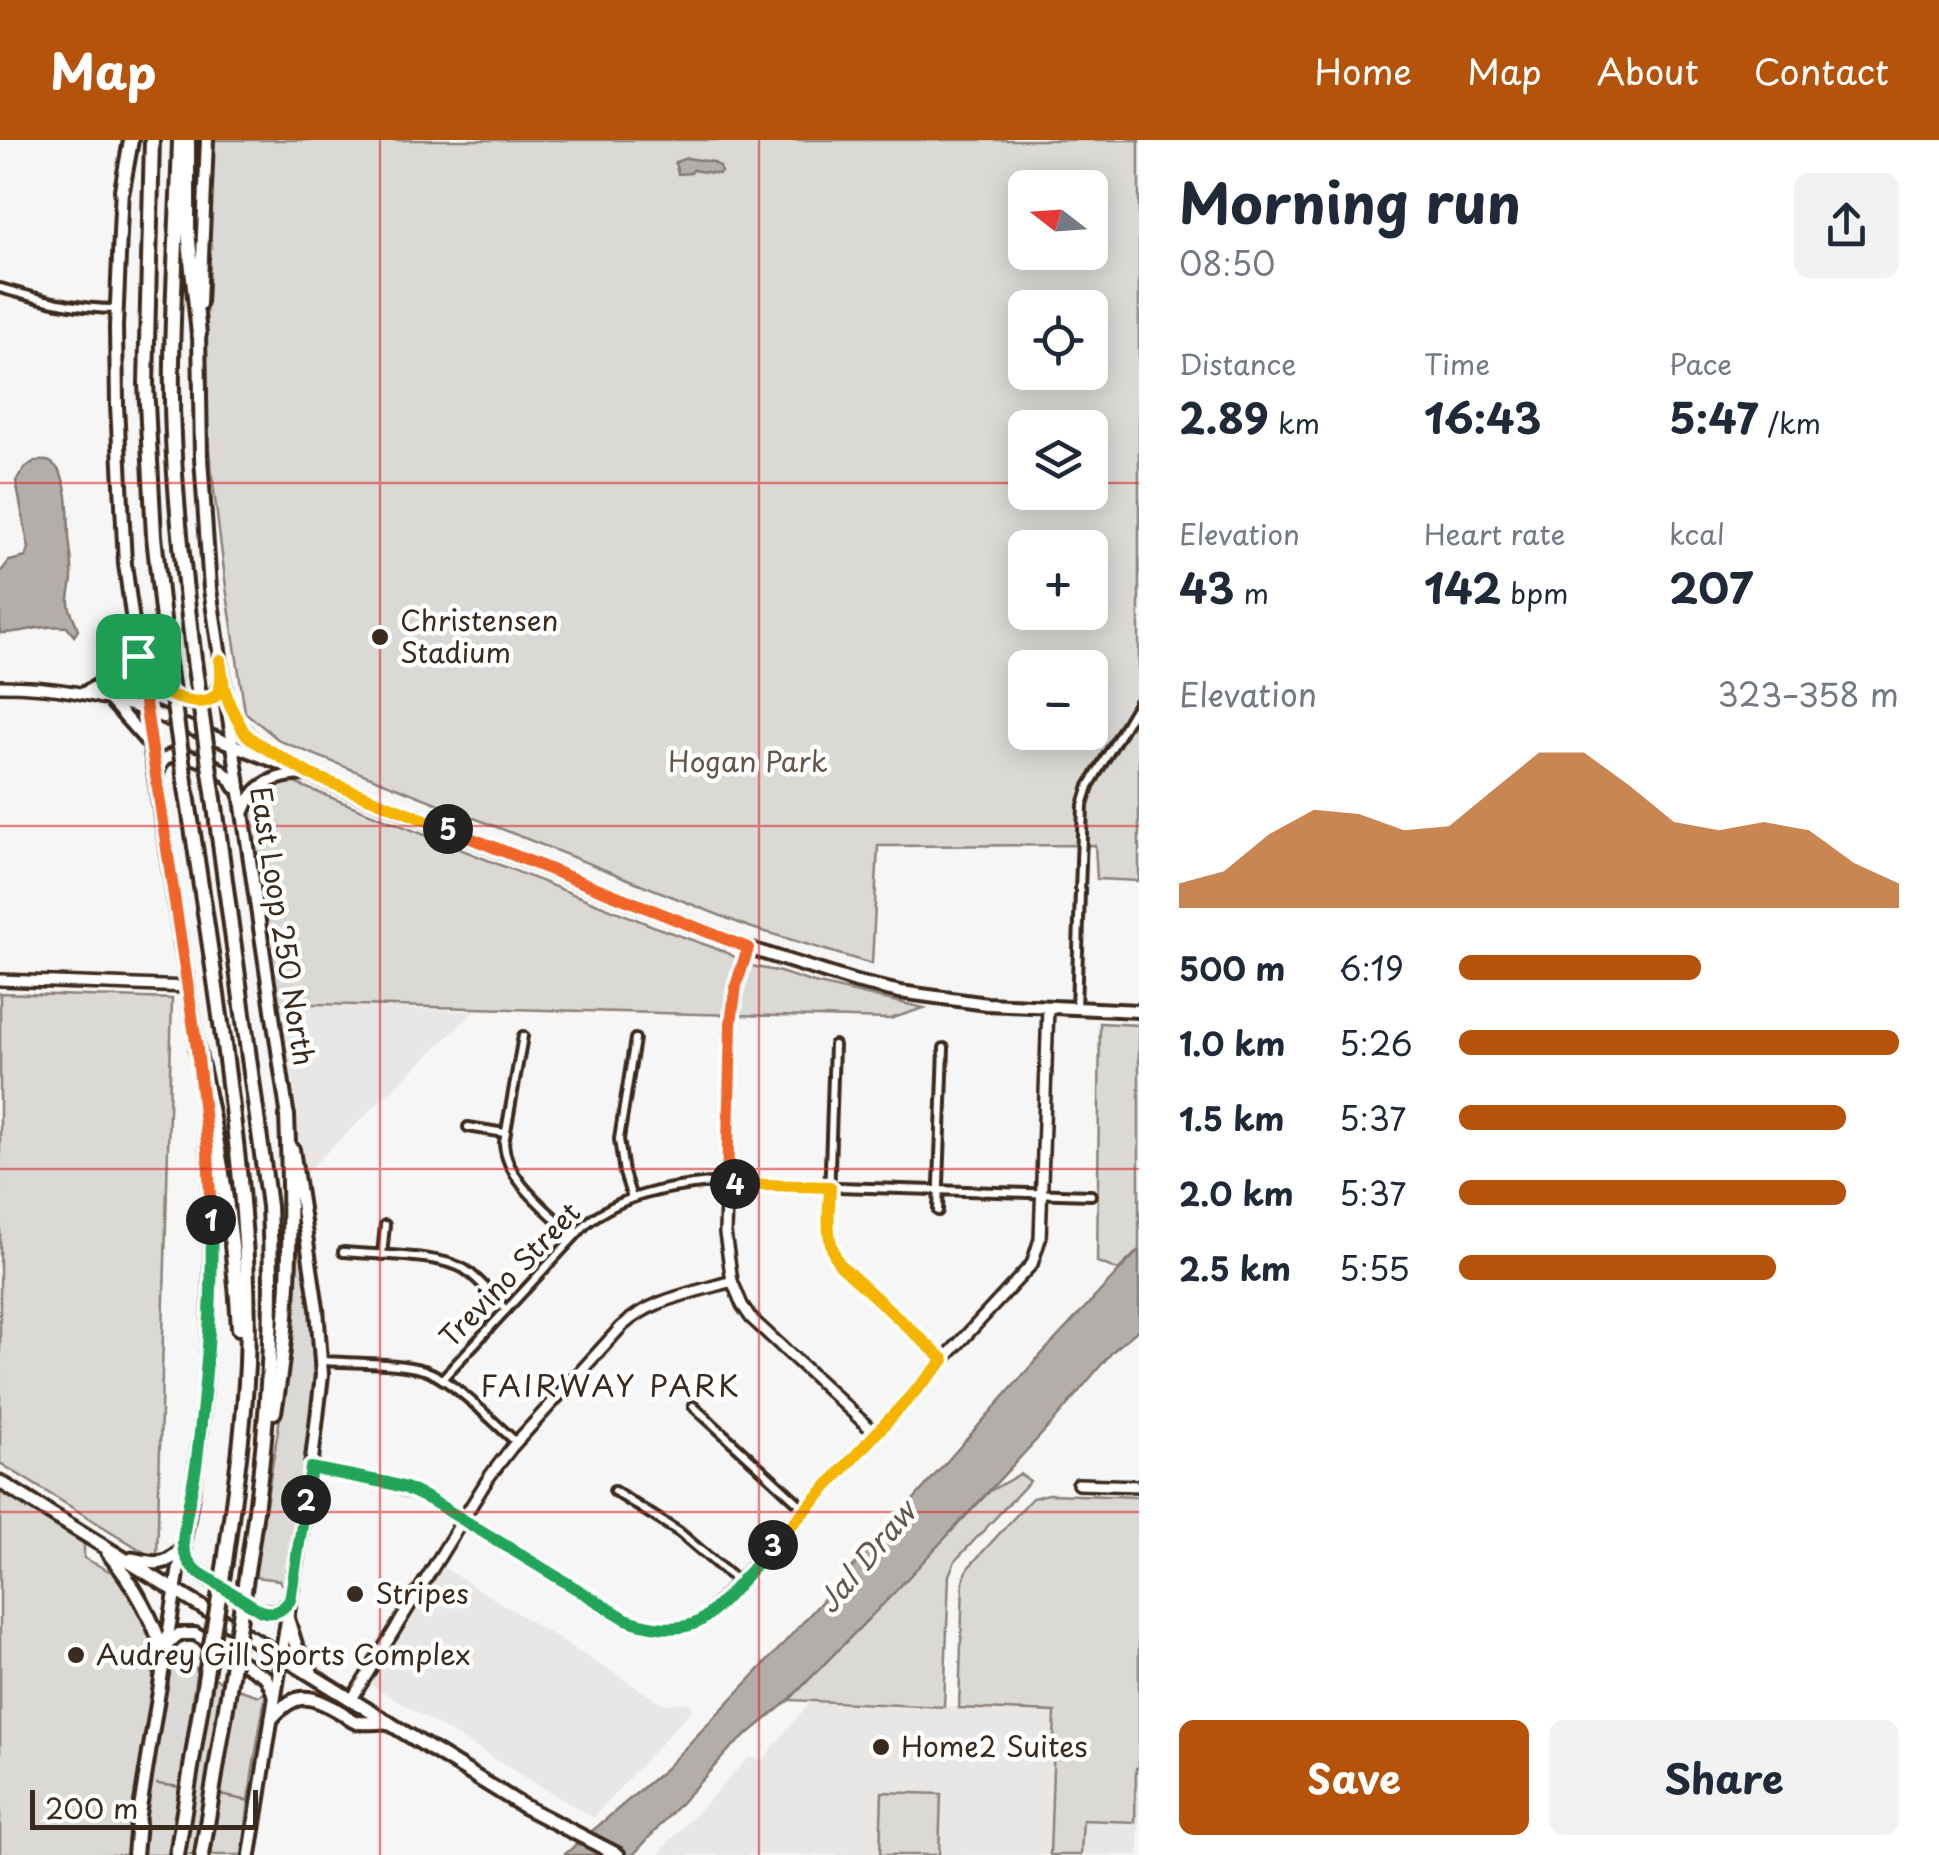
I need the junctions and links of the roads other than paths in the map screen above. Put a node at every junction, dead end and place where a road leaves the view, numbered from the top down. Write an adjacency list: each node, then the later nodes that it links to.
1 (127, 140): 6 (highway)
2 (152, 140): 58 (highway, bridge)
3 (180, 140): 63 (highway, bridge)
4 (188, 140): 9 (highway)
5 (206, 140): 9 (main road, East Loop 250 North)
6 (122, 190): 8 (main road)
7 (0, 288): 8 (street)
8 (117, 310): 10 (main road)
9 (199, 334): 12 (main road, East Loop 250 North)
10 (136, 641): 11 (main road); 15 (main road)
11 (138, 656): 12 (main road); 18 (main road)
12 (220, 660): 14 (main road, East Loop 250 North)
13 (0, 686): 15 (street)
14 (224, 688): 19 (main road, East Loop 250 North); 21 (main road)
15 (84, 692): 16 (street)
16 (108, 699): 18 (street); 20 (main road)
17 (1138, 702): 28 (street)
18 (146, 710): 19 (main road); 20 (main road)
19 (232, 743): 21 (main road); 23 (main road, East Loop 250 North)
20 (150, 744): 22 (main road)
21 (309, 774): 23 (main road); 24 (main road)
22 (156, 780): 23 (main road); 26 (main road)
23 (242, 817): 35 (main road, East Loop 250 North)
24 (748, 948): 27 (main road); 38 (street)
25 (0, 980): 26 (street)
26 (189, 987): 34 (main road)
27 (1048, 1008): 28 (main road); 41 (street)
28 (1076, 1008): 29 (main road)
29 (1139, 1010)
30 (523, 1036): 37 (street)
31 (635, 1039): 43 (street)
32 (834, 1045): 39 (street)
33 (944, 1048): 40 (street)
34 (197, 1049): 58 (highway); 66 (main road)
35 (287, 1114): 52 (main road, East Loop 250 North); 63 (highway)
36 (468, 1127): 37 (street)
37 (506, 1133): 46 (street)
38 (727, 1184): 39 (street, Trevino Street); 43 (street, Trevino Street); 49 (street)
39 (830, 1187): 40 (street, Trevino Street); 51 (street)
40 (938, 1190): 41 (street, Trevino Street); 44 (street)
41 (1041, 1194): 42 (street, Trevino Street); 51 (street)
42 (1091, 1195)
43 (632, 1198): 46 (street, Trevino Street)
44 (938, 1211)
45 (385, 1225): 48 (street)
46 (574, 1236): 50 (street, Trevino Street)
47 (343, 1252): 48 (street)
48 (382, 1256): 50 (street)
49 (732, 1281): 55 (street); 56 (street)
50 (506, 1310): 53 (street, Trevino Street)
51 (944, 1360): 55 (street)
52 (322, 1361): 53 (street); 57 (main road, East Loop 250 North)
53 (442, 1379): 56 (street)
54 (694, 1406): 64 (street)
55 (876, 1434): 64 (street)
56 (516, 1442): 65 (street)
57 (311, 1468): 65 (street); 71 (main road, East Loop 250 North)
58 (236, 1479): 82 (highway, bridge)
59 (0, 1482): 67 (highway)
60 (1078, 1484): 61 (street)
61 (1139, 1486)
62 (614, 1491): 69 (street)
63 (259, 1498): 83 (highway, bridge)
64 (806, 1510): 69 (street)
65 (463, 1520): 69 (street); 76 (street)
66 (183, 1545): 68 (highway); 70 (main road); 71 (main road)
67 (102, 1546): 68 (highway); 73 (highway)
68 (118, 1556): 70 (highway)
69 (738, 1582)
70 (175, 1590): 73 (main road); 74 (highway)
71 (290, 1600): 72 (main road, East Loop 250 North)
72 (287, 1617): 74 (main road, East Loop 250 North); 75 (highway)
73 (165, 1651): 77 (main road); 80 (main road)
74 (281, 1656): 75 (highway); 77 (main road, East Loop 250 North)
75 (317, 1678): 76 (highway)
76 (352, 1699): 79 (highway)
77 (274, 1701): 78 (main road, East Loop 250 North)
78 (272, 1718): 79 (highway); 84 (main road, East Loop 250 North)
79 (388, 1722): 85 (highway)
80 (138, 1822): 81 (highway)
81 (134, 1855)
82 (177, 1855)
83 (202, 1855)
84 (250, 1855)
85 (618, 1855)

